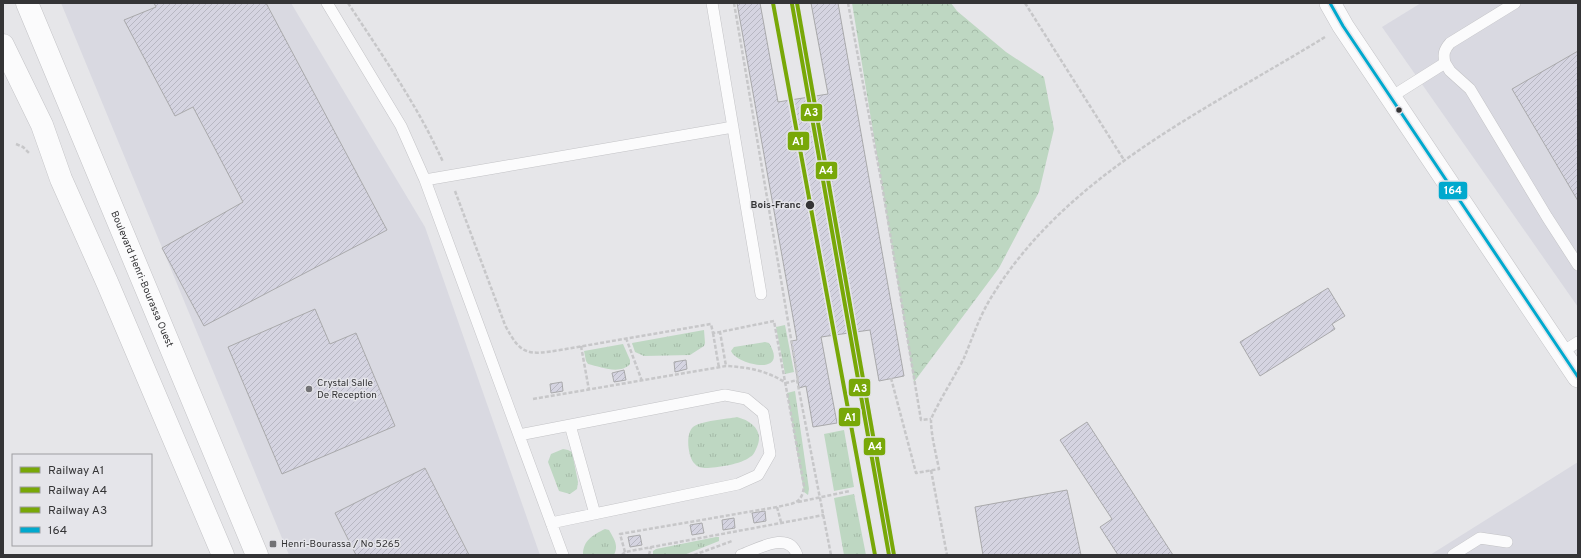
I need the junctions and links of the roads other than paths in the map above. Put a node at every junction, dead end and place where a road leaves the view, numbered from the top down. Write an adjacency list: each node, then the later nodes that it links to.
1 (27, 3): 23 (main road, Boulevard Henri-Bourassa Ouest)
2 (327, 3): 12 (lane)
3 (712, 3): 11 (lane)
4 (1321, 3): 7 (street)
5 (1330, 3): 7 (street)
6 (1515, 3): 9 (lane)
7 (1343, 26): 10 (street)
8 (3, 45): 22 (main road)
9 (1445, 63): 10 (lane); 13 (lane)
10 (1391, 97): 15 (street)
11 (733, 127): 12 (lane); 14 (lane)
12 (426, 180): 18 (lane)
13 (1578, 265)
14 (761, 294)
15 (1570, 347): 16 (street)
16 (1578, 377)
17 (570, 424): 18 (lane); 19 (lane); 19 (lane)
18 (519, 435): 20 (lane)
19 (595, 514): 20 (lane)
20 (551, 523): 24 (lane)
21 (1507, 542): 27 (lane)
22 (222, 555)
23 (257, 555)
24 (563, 555)
25 (741, 555): 26 (lane)
26 (797, 555)
27 (1453, 555)

